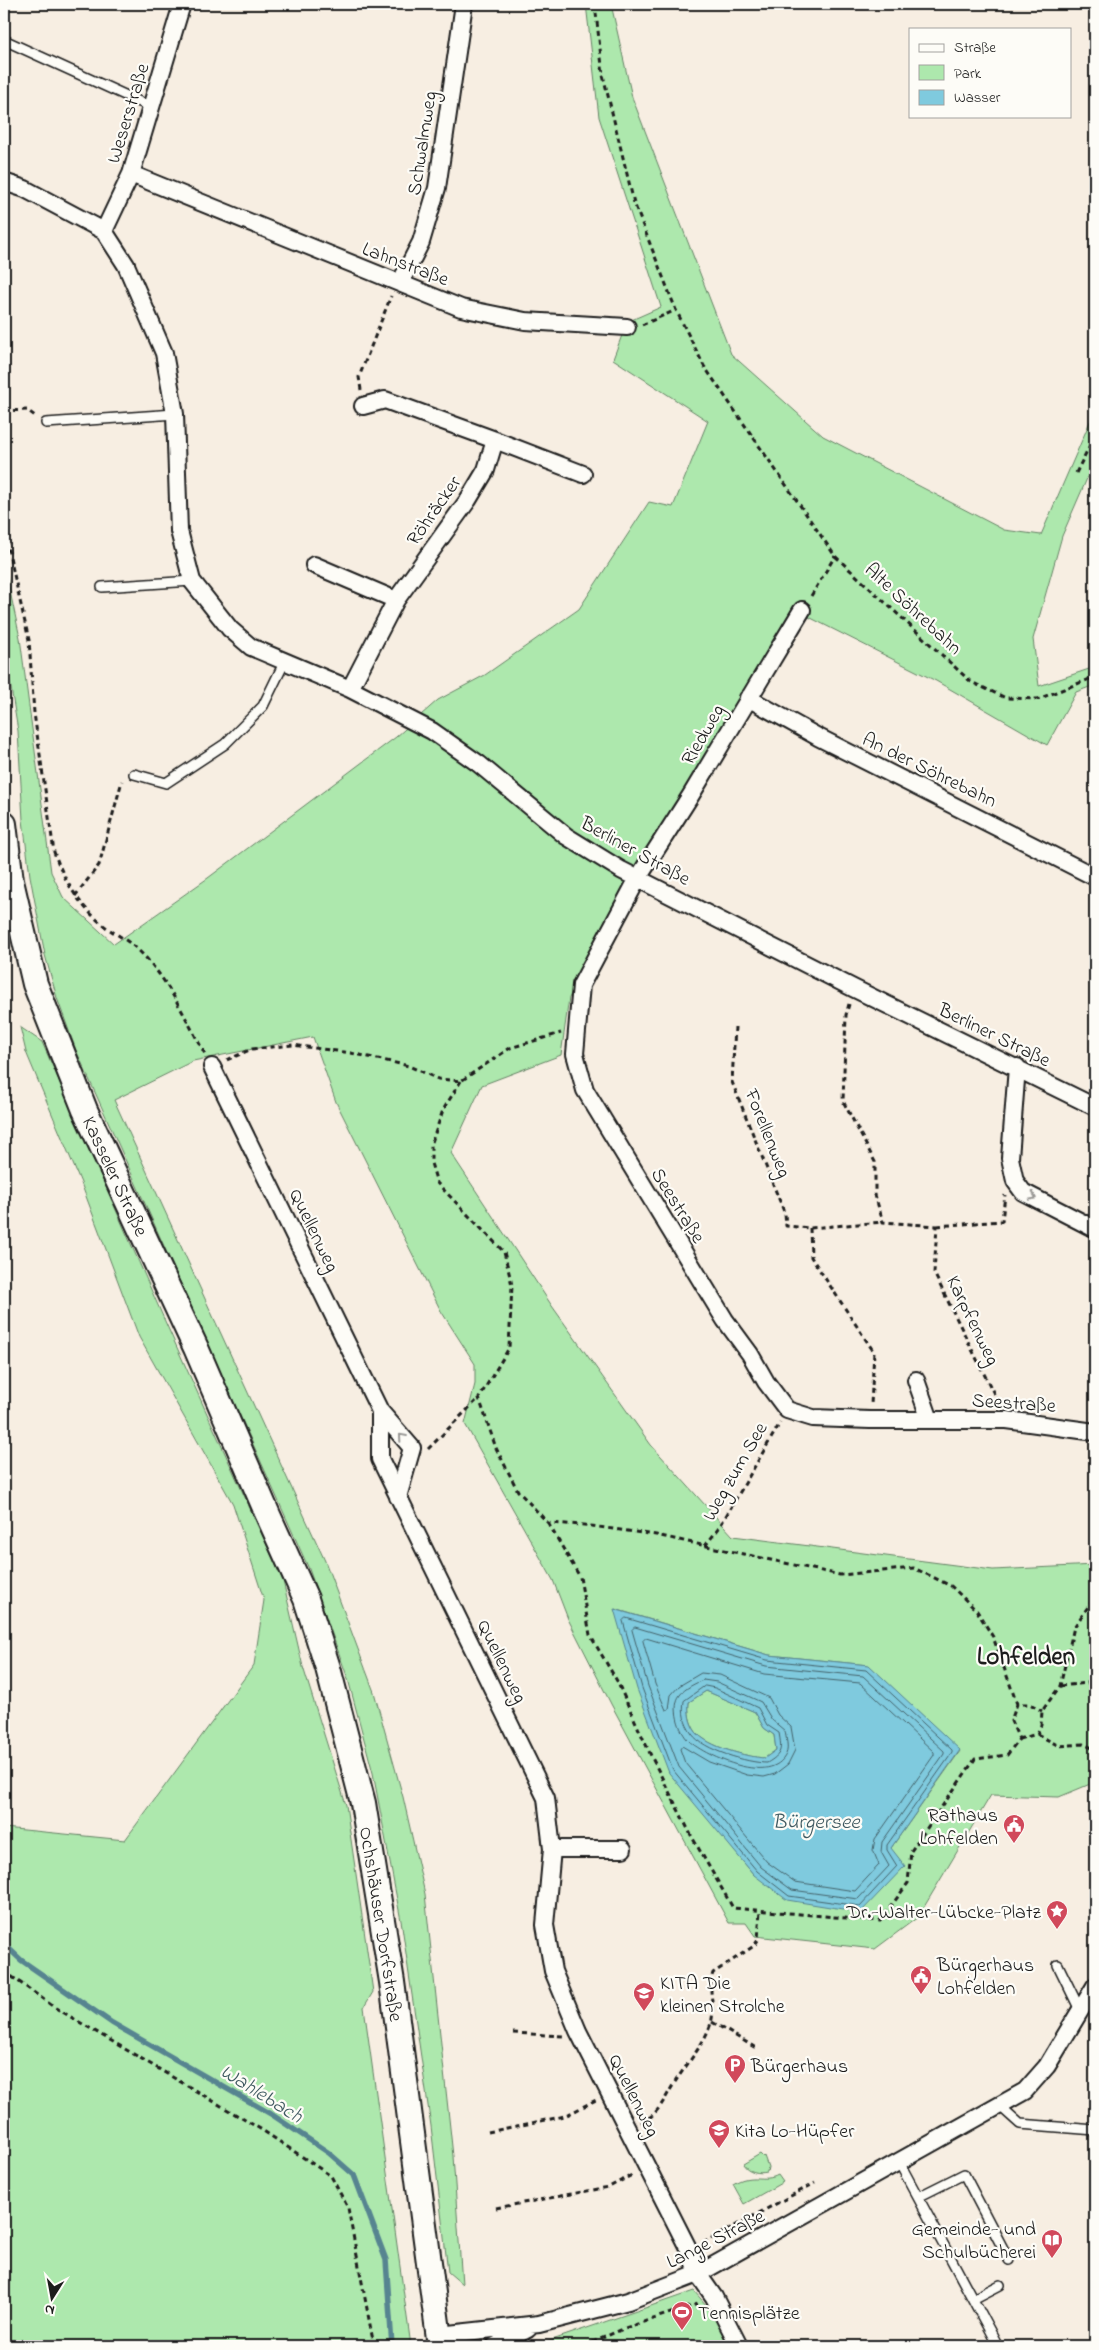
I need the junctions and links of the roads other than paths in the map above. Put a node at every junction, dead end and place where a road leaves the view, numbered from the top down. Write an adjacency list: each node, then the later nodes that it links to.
1 (182, 4): 4 (street, Weserstraße)
2 (464, 4): 8 (street, Schwalmweg)
3 (4, 40): 4 (lane)
4 (151, 107): 5 (street, Weserstraße)
5 (131, 174): 7 (street, Weserstraße); 8 (street, Lahnstraße)
6 (4, 182): 7 (street, Berliner Straße)
7 (104, 231): 11 (street, Berliner Straße)
8 (400, 283): 9 (street, Lahnstraße)
9 (627, 327)
10 (363, 406): 13 (street)
11 (175, 414): 12 (lane); 16 (street, Berliner Straße)
12 (46, 423)
13 (495, 440): 14 (street); 18 (street, Röhräcker)
14 (583, 474)
15 (314, 565): 18 (street)
16 (192, 581): 17 (lane); 20 (street, Berliner Straße)
17 (102, 587)
18 (396, 600): 21 (street, Röhräcker)
19 (802, 610): 22 (street, Riedweg)
20 (284, 663): 21 (street, Berliner Straße); 23 (lane)
21 (350, 689): 26 (street, Berliner Straße)
22 (748, 698): 25 (street, An der Söhrebahn); 26 (street, Riedweg)
23 (134, 774)
24 (4, 824): 36 (main road, Kasseler Straße)
25 (1095, 876)
26 (638, 878): 28 (street, Berliner Straße); 33 (street, Seestraße)
27 (212, 1067): 32 (street, Quellenweg)
28 (1017, 1067): 29 (street, Berliner Straße); 30 (street, one-way to 30)
29 (1095, 1107)
30 (1095, 1229)
31 (916, 1380): 33 (street)
32 (380, 1411): 35 (street, Quellenweg); 35 (street, Quellenweg, one-way to 32)
33 (930, 1420): 34 (street, Seestraße)
34 (1095, 1432)
35 (398, 1497): 37 (street, Quellenweg)
36 (268, 1515): 51 (main road, Ochshäuser Dorfstraße)
37 (552, 1848): 38 (street); 47 (street, Quellenweg)
38 (623, 1849)
39 (1058, 1965): 41 (lane)
40 (1095, 1986): 41 (street, Lange Straße)
41 (1081, 2012): 42 (street, Lange Straße)
42 (1000, 2106): 43 (lane); 44 (street, Lange Straße)
43 (1095, 2130)
44 (898, 2162): 45 (lane); 47 (street, Lange Straße)
45 (918, 2198): 46 (lane); 49 (lane)
46 (1009, 2260)
47 (698, 2274): 50 (street, Lange Straße); 53 (street, Quellenweg)
48 (1000, 2285): 49 (lane)
49 (973, 2300): 54 (lane)
50 (539, 2324): 51 (street, Lange Straße); 52 (street, Lange Straße)
51 (440, 2341)
52 (495, 2346)
53 (739, 2346)
54 (998, 2346)

